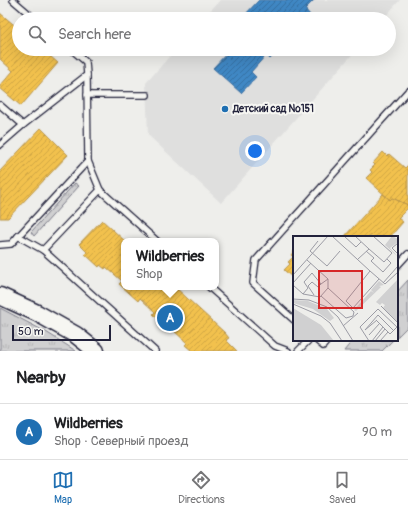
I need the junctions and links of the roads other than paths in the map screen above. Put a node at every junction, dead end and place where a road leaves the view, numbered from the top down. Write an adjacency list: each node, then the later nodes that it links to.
1 (13, 0): 2 (lane)
2 (28, 12)
3 (79, 56): 4 (lane)
4 (88, 75): 6 (lane); 9 (lane)
5 (408, 91): 21 (lane)
6 (87, 95): 7 (lane); 11 (lane)
7 (146, 95)
8 (0, 105): 9 (lane)
9 (23, 125): 10 (lane)
10 (0, 145)
11 (88, 161): 12 (lane); 13 (lane)
12 (100, 190): 14 (lane); 16 (lane)
13 (18, 236): 15 (lane); 16 (lane)
14 (154, 238)
15 (0, 245)
16 (43, 250): 26 (lane)
17 (408, 254): 18 (lane)
18 (398, 265)
19 (212, 290): 27 (lane)
20 (0, 296): 25 (main road)
21 (293, 319)
22 (307, 341): 28 (lane)
23 (317, 341): 24 (lane)
24 (327, 341)
25 (96, 351)
26 (155, 351)
27 (288, 351)
28 (298, 351)

